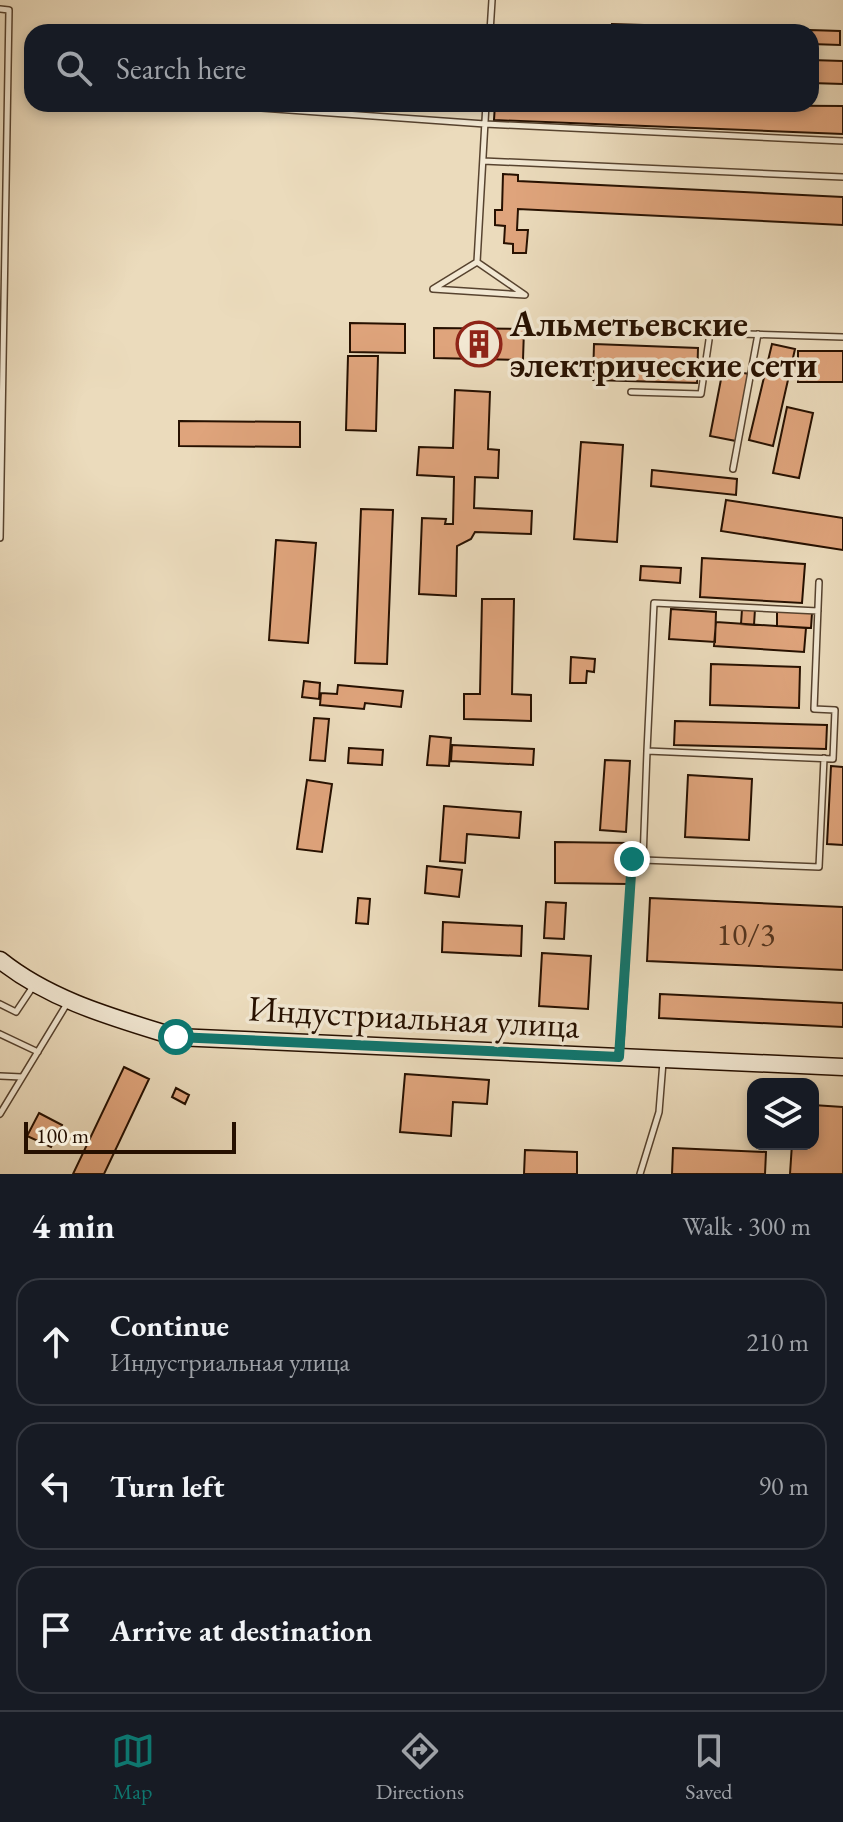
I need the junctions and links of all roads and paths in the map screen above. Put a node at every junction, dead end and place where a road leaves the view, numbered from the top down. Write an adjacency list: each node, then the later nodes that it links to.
1 (492, 0): 3 (lane)
2 (0, 9): 15 (lane)
3 (490, 24)
4 (317, 112): 6 (lane)
5 (486, 112): 6 (lane)
6 (485, 124): 7 (lane); 8 (lane)
7 (843, 141)
8 (483, 161): 9 (lane); 10 (lane)
9 (843, 177)
10 (477, 262): 10 (lane)
11 (758, 334): 12 (lane); 13 (lane); 14 (lane)
12 (843, 337)
13 (631, 392)
14 (733, 469)
15 (0, 538)
16 (819, 582): 17 (lane)
17 (818, 611): 18 (lane); 20 (lane)
18 (834, 747): 19 (lane); 21 (lane)
19 (843, 747)
20 (647, 751): 21 (lane); 22 (lane)
21 (824, 758): 22 (lane)
22 (643, 860): 29 (lane)
23 (0, 960): 24 (street, Индустриальная улица)
24 (35, 984): 25 (street, Индустриальная улица); 26 (lane)
25 (69, 1000): 28 (lane); 29 (street, Индустриальная улица)
26 (0, 1004)
27 (0, 1034): 28 (lane)
28 (38, 1052): 33 (lane)
29 (619, 1057): 30 (street, Индустриальная улица)
30 (663, 1059): 31 (street, Индустриальная улица); 35 (lane)
31 (843, 1067)
32 (0, 1076): 33 (lane)
33 (22, 1077): 34 (lane)
34 (0, 1114)
35 (640, 1174)

